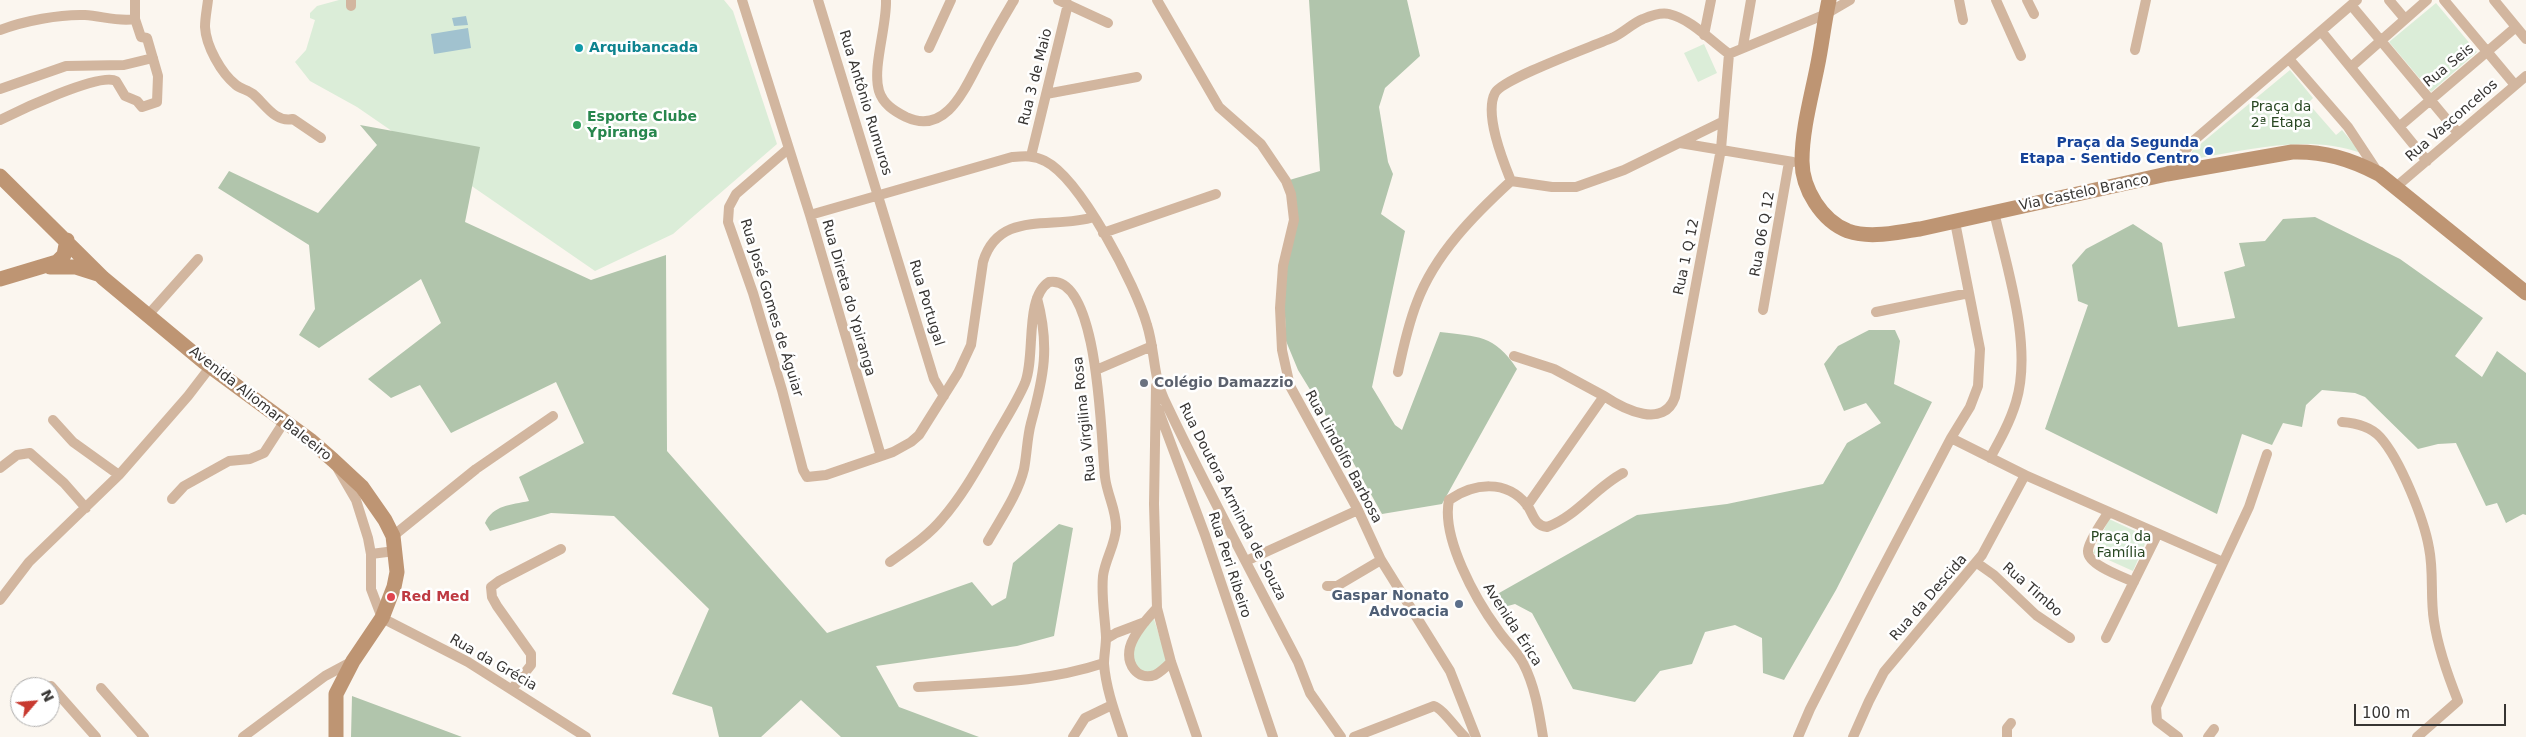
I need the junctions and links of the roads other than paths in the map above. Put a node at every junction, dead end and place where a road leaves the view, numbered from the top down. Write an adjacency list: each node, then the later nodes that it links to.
1 (135, 0): 24 (street)
2 (208, 0): 53 (street)
3 (742, 0): 55 (street, Rua Direta do Ypiranga)
4 (818, 0): 66 (street, Rua Antônio Rumuros)
5 (886, 0): 7 (street)
6 (951, 0): 35 (street)
7 (1014, 0)
8 (1157, 0): 109 (street, Rua Lindolfo Barbosa)
9 (1711, 0): 31 (street)
10 (1751, 0): 34 (street)
11 (1850, 0): 22 (street)
12 (1959, 0): 26 (street)
13 (1996, 0): 39 (street)
14 (2027, 0): 23 (street)
15 (2146, 0): 36 (street)
16 (2389, 0): 25 (street)
17 (2427, 0): 25 (street)
18 (2444, 0): 37 (street)
19 (2494, 0): 28 (street)
20 (1063, 2): 27 (street); 47 (street, Rua 3 de Maio)
21 (2354, 3): 30 (street); 33 (street)
22 (1827, 7): 34 (street); 59 (main road, Via Castelo Branco)
23 (2034, 14)
24 (136, 19): 29 (street); 40 (street)
25 (2405, 19): 33 (street)
26 (1963, 20)
27 (1108, 24)
28 (2516, 27): 32 (street); 37 (street, Rua Seis)
29 (0, 30)
30 (2321, 31): 41 (street); 42 (street)
31 (1704, 35): 38 (street); 63 (street)
32 (2526, 39)
33 (2380, 41): 42 (street); 48 (street)
34 (1743, 46): 38 (street)
35 (929, 48)
36 (2135, 50)
37 (2486, 53): 45 (street); 48 (street, Rua Seis)
38 (1729, 54): 50 (street, Rua 1 Q 12)
39 (2021, 56)
40 (153, 58): 46 (street); 49 (street)
41 (2289, 59): 60 (street); 61 (street)
42 (2351, 67): 51 (street)
43 (2526, 76): 45 (street, Rua Vasconcelos)
44 (1137, 77): 47 (street)
45 (2515, 85): 52 (street, Rua Vasconcelos)
46 (0, 89)
47 (1046, 94): 57 (street, Rua 3 de Maio)
48 (2430, 99): 51 (street, Rua Seis); 52 (street)
49 (0, 120)
50 (1722, 122): 54 (street); 56 (street, Rua 1 Q 12)
51 (2400, 126): 58 (street)
52 (2458, 133): 58 (street, Rua Vasconcelos)
53 (321, 138)
54 (1680, 143): 56 (street); 63 (street)
55 (788, 149): 68 (street, Rua Direta do Ypiranga); 99 (street, Rua José Gomes de Águiar)
56 (1721, 149): 59 (street); 91 (street, Rua 1 Q 12)
57 (1031, 156): 66 (street); 70 (street, Rua Doutora Arminda de Souza)
58 (2427, 161): 64 (street, Rua Vasconcelos)
59 (1795, 162): 71 (main road, Via Castelo Branco); 81 (street, Rua 06 Q 12)
60 (2167, 174): 61 (main road, Via Castelo Branco); 67 (main road, Via Castelo Branco)
61 (2379, 174): 64 (main road, Via Castelo Branco)
62 (0, 176): 73 (main road, Avenida Aliomar Baleeiro)
63 (1511, 182): 88 (street)
64 (2397, 186): 79 (main road, Via Castelo Branco)
65 (1216, 194): 72 (street)
66 (879, 195): 68 (street); 69 (street, Rua Antônio Rumuros)
67 (1994, 212): 71 (main road, Via Castelo Branco); 100 (street)
68 (810, 215): 99 (street, Rua Direta do Ypiranga)
69 (886, 215): 90 (street, Rua Portugal)
70 (1094, 217): 72 (street, Rua Doutora Arminda de Souza); 90 (street)
71 (1955, 222): 78 (street)
72 (1103, 233): 84 (street, Rua Doutora Arminda de Souza)
73 (67, 240): 75 (main road); 76 (main road, Avenida Aliomar Baleeiro)
74 (198, 259): 83 (street)
75 (47, 267): 76 (main road); 77 (main road)
76 (100, 274): 83 (main road, Avenida Aliomar Baleeiro)
77 (0, 279)
78 (1969, 293): 82 (street); 97 (street)
79 (2526, 293)
80 (1036, 297): 87 (street, Rua Virgilina Rosa); 113 (street); 118 (street)
81 (1763, 310)
82 (1876, 312)
83 (148, 315): 86 (main road, Avenida Aliomar Baleeiro)
84 (1152, 346): 87 (street); 89 (street, Rua Doutora Arminda de Souza)
85 (1514, 356): 91 (street)
86 (211, 366): 95 (main road, Avenida Aliomar Baleeiro); 104 (street)
87 (1096, 370): 129 (street, Rua Virgilina Rosa)
88 (1398, 372)
89 (1156, 383): 92 (street); 117 (street, Rua Doutora Arminda de Souza)
90 (944, 396): 99 (street)
91 (1604, 396): 107 (street)
92 (1156, 403): 124 (street); 147 (street, Rua Peri Ribeiro)
93 (553, 416): 112 (street)
94 (54, 420): 104 (street)
95 (284, 422): 101 (main road, Avenida Aliomar Baleeiro); 106 (street)
96 (2342, 422): 157 (street)
97 (1951, 438): 100 (street); 153 (street)
98 (2267, 454): 119 (street)
99 (881, 456)
100 (1990, 458): 105 (street)
101 (333, 460): 112 (main road, Avenida Aliomar Baleeiro); 115 (street)
102 (0, 468): 108 (street)
103 (1623, 474): 107 (street)
104 (119, 475): 108 (street)
105 (2025, 475): 110 (street); 120 (street, Rua da Descida)
106 (172, 499)
107 (1527, 506): 152 (street, Avenida Érica)
108 (86, 508): 123 (street)
109 (1358, 510): 116 (street, Rua Lindolfo Barbosa); 117 (street)
110 (2108, 512): 111 (street); 121 (street)
111 (2157, 535): 119 (street); 121 (street)
112 (397, 538): 115 (street); 125 (main road, Avenida Aliomar Baleeiro)
113 (988, 541)
114 (561, 550): 135 (street)
115 (371, 554): 125 (street)
116 (1381, 560): 122 (street); 151 (street, Rua Lindolfo Barbosa)
117 (1246, 561): 148 (street, Rua Doutora Arminda de Souza)
118 (890, 562)
119 (2223, 562): 156 (street)
120 (1977, 563): 127 (street, Rua Timbo); 154 (street, Rua da Descida)
121 (2134, 582): 128 (street)
122 (1328, 586)
123 (0, 600)
124 (1157, 608): 126 (street); 132 (street)
125 (382, 618): 130 (main road, Avenida Aliomar Baleeiro); 135 (street, Rua da Grécia)
126 (1145, 622): 129 (street); 132 (street)
127 (2070, 638)
128 (2106, 638)
129 (1106, 639): 131 (street, Rua Virgilina Rosa)
130 (353, 661): 141 (street); 142 (main road, Avenida Aliomar Baleeiro)
131 (1104, 662): 133 (street); 137 (street, Rua Virgilina Rosa)
132 (1171, 662): 146 (street)
133 (918, 686)
134 (101, 688): 140 (street)
135 (512, 689): 143 (street, Rua da Grécia)
136 (60, 696): 139 (street)
137 (1112, 704): 144 (street); 145 (street, Rua Virgilina Rosa)
138 (2012, 723): 155 (street)
139 (96, 737)
140 (144, 737)
141 (243, 737)
142 (336, 737)
143 (586, 737)
144 (1073, 737)
145 (1123, 737)
146 (1197, 737)
147 (1273, 737)
148 (1341, 737)
149 (1354, 737): 150 (street)
150 (1465, 737)
151 (1476, 737)
152 (1543, 737)
153 (1798, 737)
154 (1853, 737)
155 (2006, 737)
156 (2178, 737)
157 (2418, 737)

